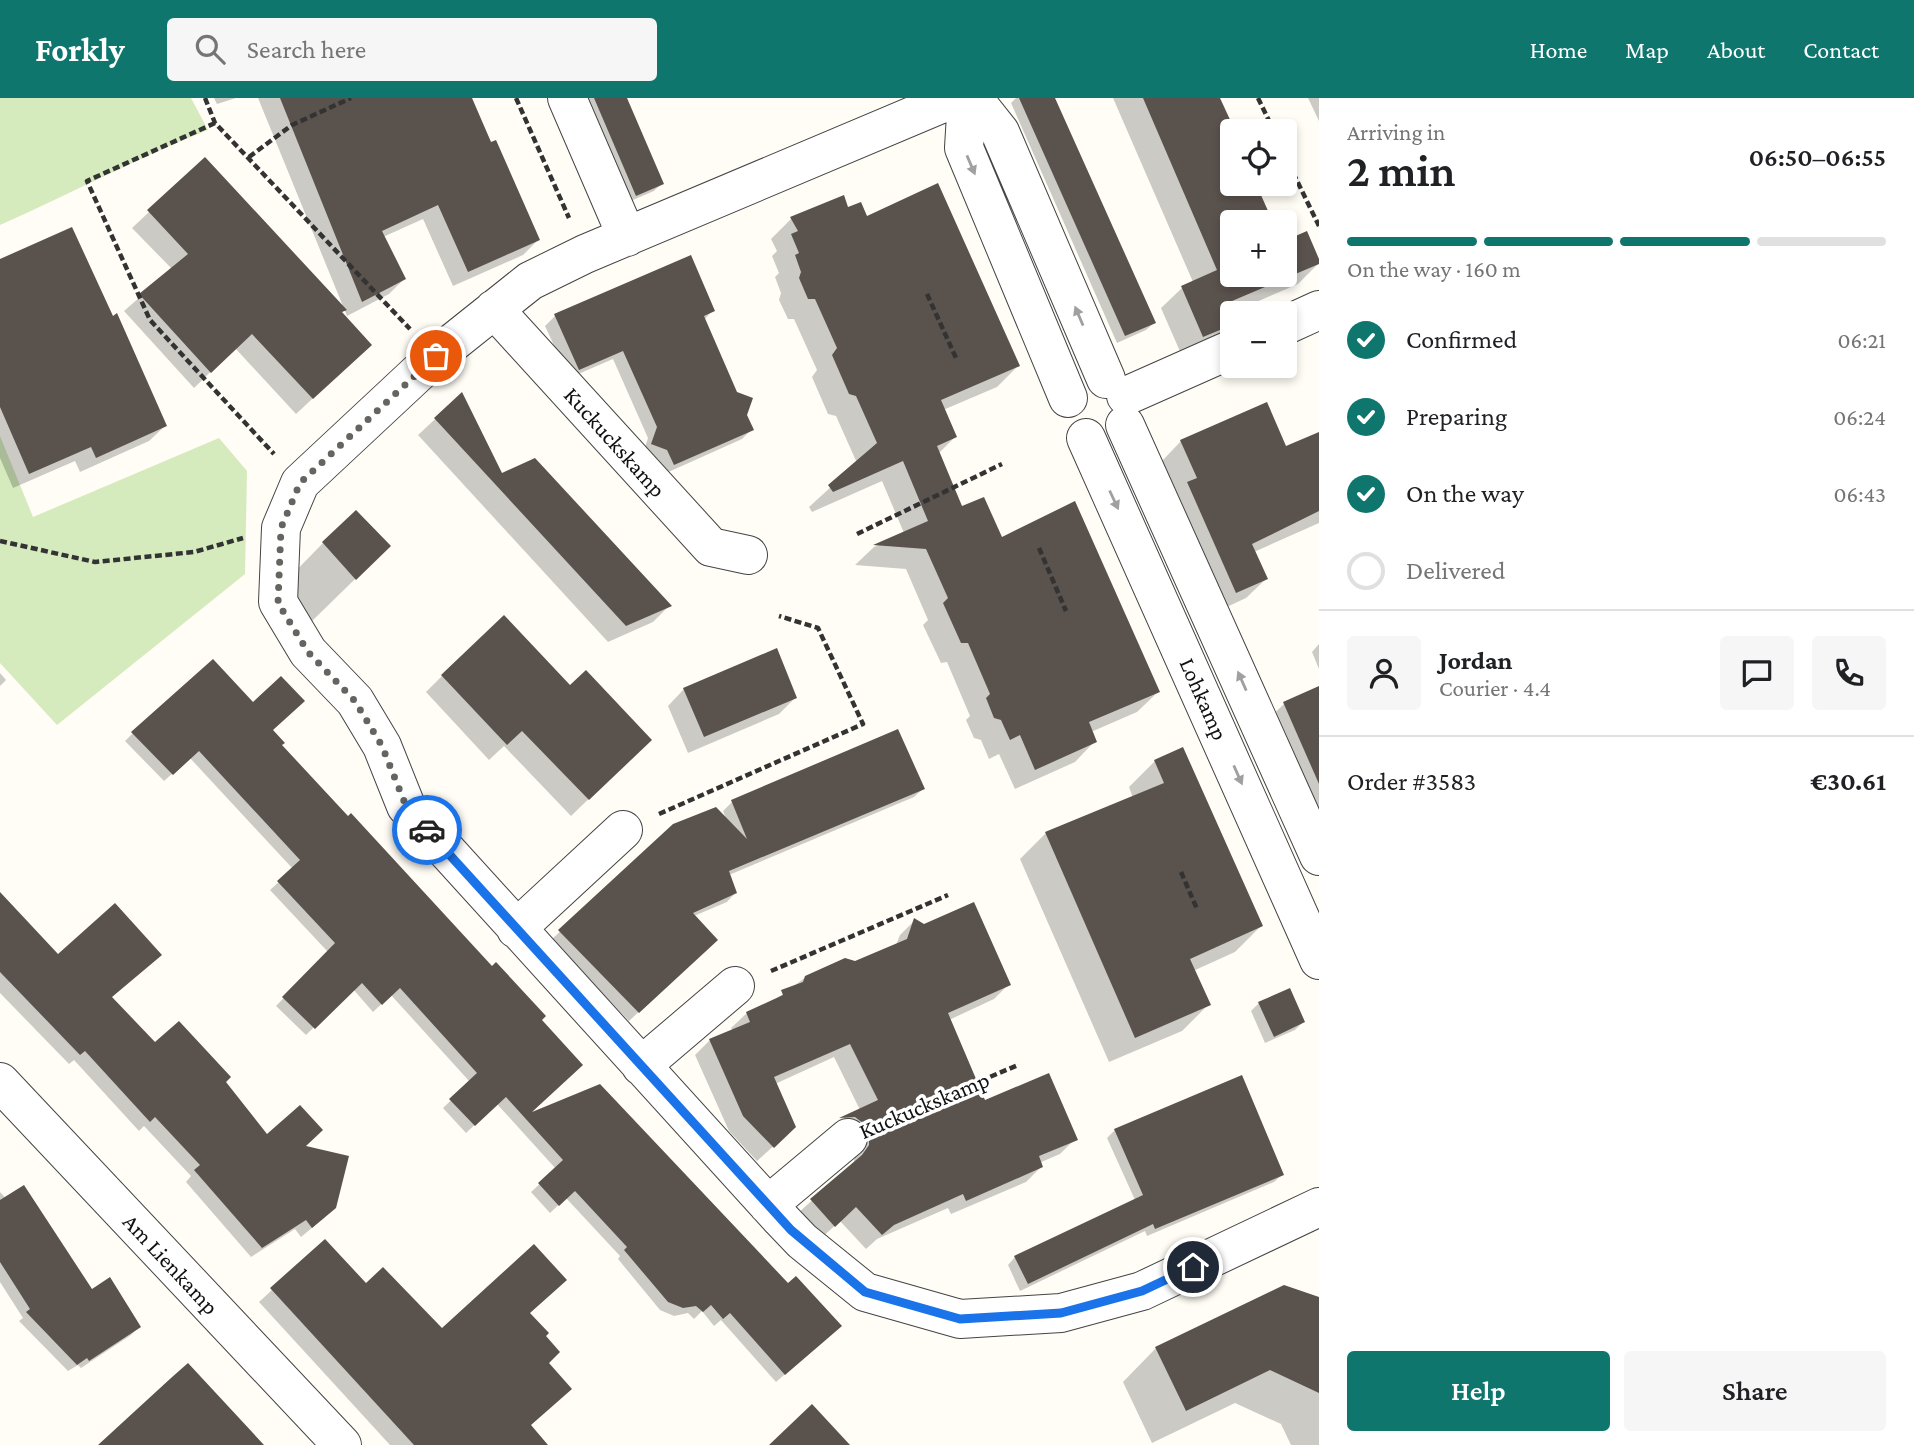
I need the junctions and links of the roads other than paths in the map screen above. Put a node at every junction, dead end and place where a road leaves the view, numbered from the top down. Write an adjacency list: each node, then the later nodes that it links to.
1 (567, 98): 4 (street)
2 (955, 98): 4 (street)
3 (970, 98): 9 (street, Lohkamp, one-way to 9); 10 (street, Lohkamp, one-way to 3)
4 (627, 237): 5 (street)
5 (494, 309): 12 (street, Kuckuckskamp); 15 (street)
6 (1319, 310): 7 (street)
7 (1297, 320)
8 (1220, 354): 10 (street)
9 (1068, 398): 10 (street); 11 (street, Lohkamp)
10 (1119, 400): 11 (street); 14 (street, Lohkamp, one-way to 10)
11 (1086, 438): 16 (street, Lohkamp, one-way to 16)
12 (748, 555)
13 (623, 830): 15 (street)
14 (1319, 856)
15 (516, 929): 18 (street)
16 (1319, 960)
17 (735, 986): 18 (street)
18 (641, 1066): 21 (street)
19 (0, 1082): 23 (street, Am Lienkamp)
20 (848, 1138): 21 (street, Kuckuckskamp)
21 (768, 1205): 22 (street)
22 (1319, 1207)
23 (341, 1445)

